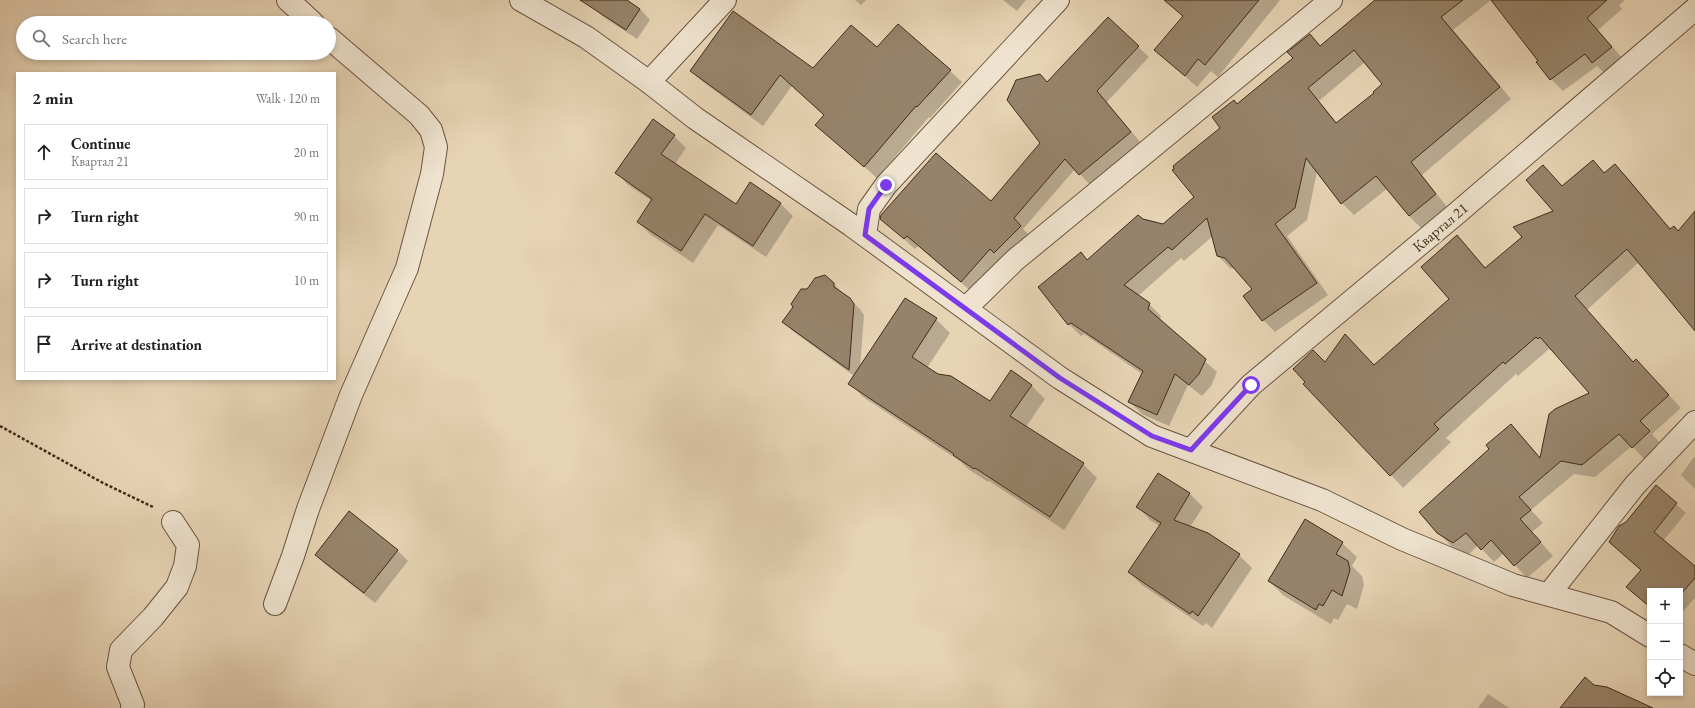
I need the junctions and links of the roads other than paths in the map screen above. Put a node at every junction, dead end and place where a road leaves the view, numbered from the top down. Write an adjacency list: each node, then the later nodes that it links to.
1 (288, 0): 7 (street)
2 (521, 0): 9 (street)
3 (725, 0): 9 (street)
4 (1058, 0): 10 (street)
5 (1331, 0): 11 (street)
6 (1695, 8): 13 (street, Квартал 21)
7 (305, 16)
8 (336, 44): 16 (street)
9 (649, 82): 10 (street)
10 (865, 235): 11 (street)
11 (966, 308): 13 (street)
12 (1695, 422): 15 (street)
13 (1191, 450): 15 (street)
14 (173, 522): 20 (street)
15 (1549, 594): 17 (street)
16 (274, 604)
17 (1647, 634)
18 (1683, 657): 19 (street)
19 (1695, 664)
20 (132, 708)

